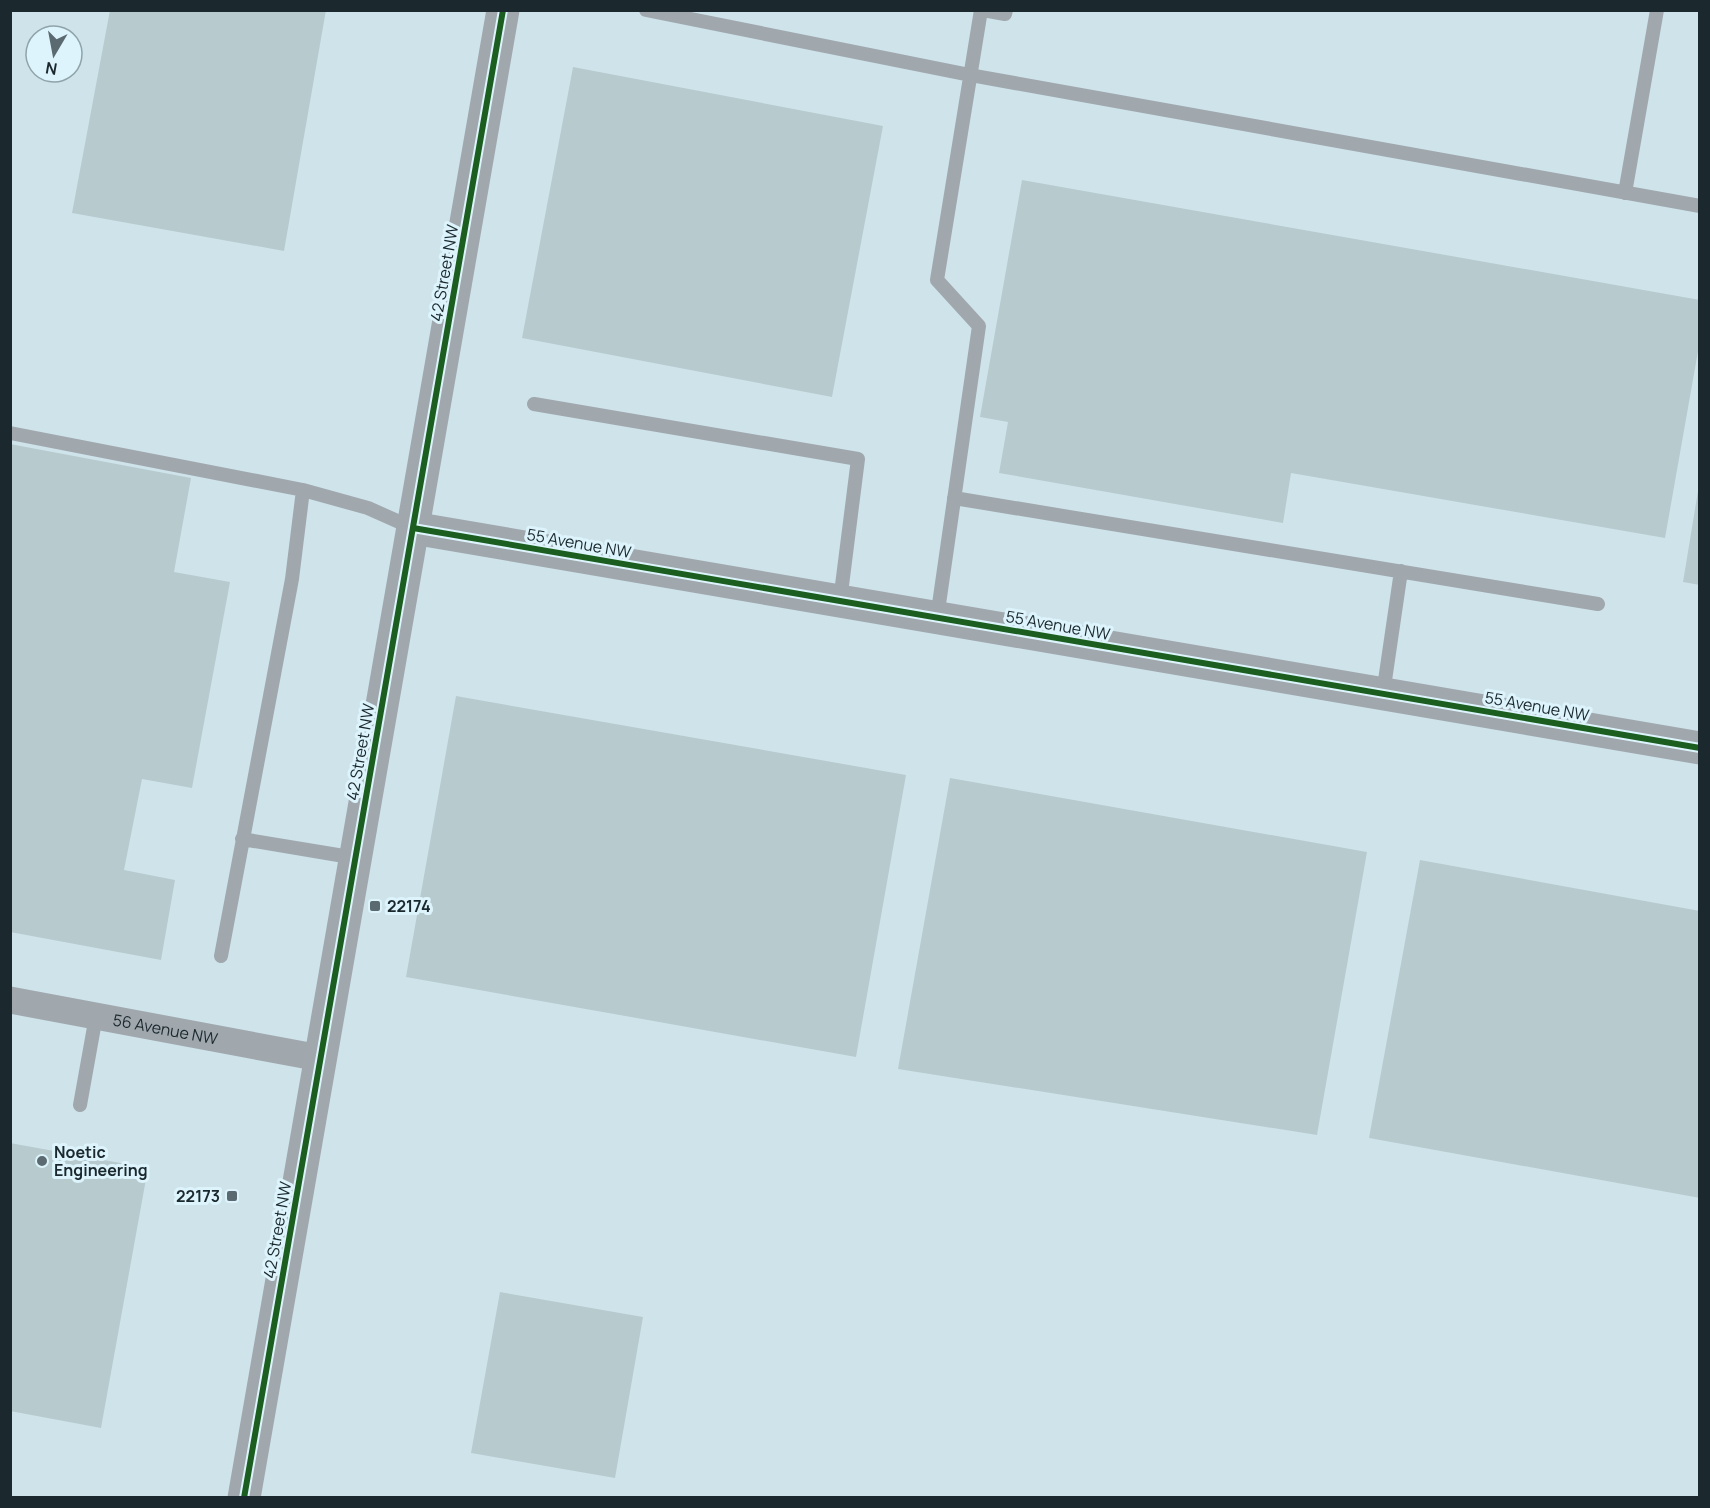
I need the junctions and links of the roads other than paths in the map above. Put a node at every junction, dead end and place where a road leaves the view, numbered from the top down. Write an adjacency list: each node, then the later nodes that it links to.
1 (503, 10): 13 (street, 42 Street NW)
2 (646, 10): 6 (lane)
3 (982, 10): 4 (lane); 6 (lane)
4 (1006, 10)
5 (1657, 10): 7 (lane)
6 (970, 75): 7 (lane); 12 (lane)
7 (1625, 193): 8 (lane)
8 (1700, 206)
9 (534, 404): 15 (lane)
10 (10, 433): 11 (lane)
11 (303, 490): 13 (lane); 20 (lane)
12 (954, 498): 14 (lane); 17 (lane)
13 (413, 528): 15 (street, 55 Avenue NW); 21 (street, 42 Street NW)
14 (1401, 571): 16 (lane); 18 (lane)
15 (840, 601): 17 (street, 55 Avenue NW)
16 (1598, 604)
17 (937, 618): 18 (street, 55 Avenue NW)
18 (1383, 694): 19 (street, 55 Avenue NW)
19 (1700, 748)
20 (242, 839): 21 (lane); 22 (lane)
21 (356, 858): 25 (street, 42 Street NW)
22 (221, 956)
23 (10, 1000): 24 (street, 56 Avenue NW)
24 (96, 1016): 25 (street, 56 Avenue NW); 26 (lane)
25 (320, 1058): 27 (street, 42 Street NW)
26 (80, 1106)
27 (244, 1497)

